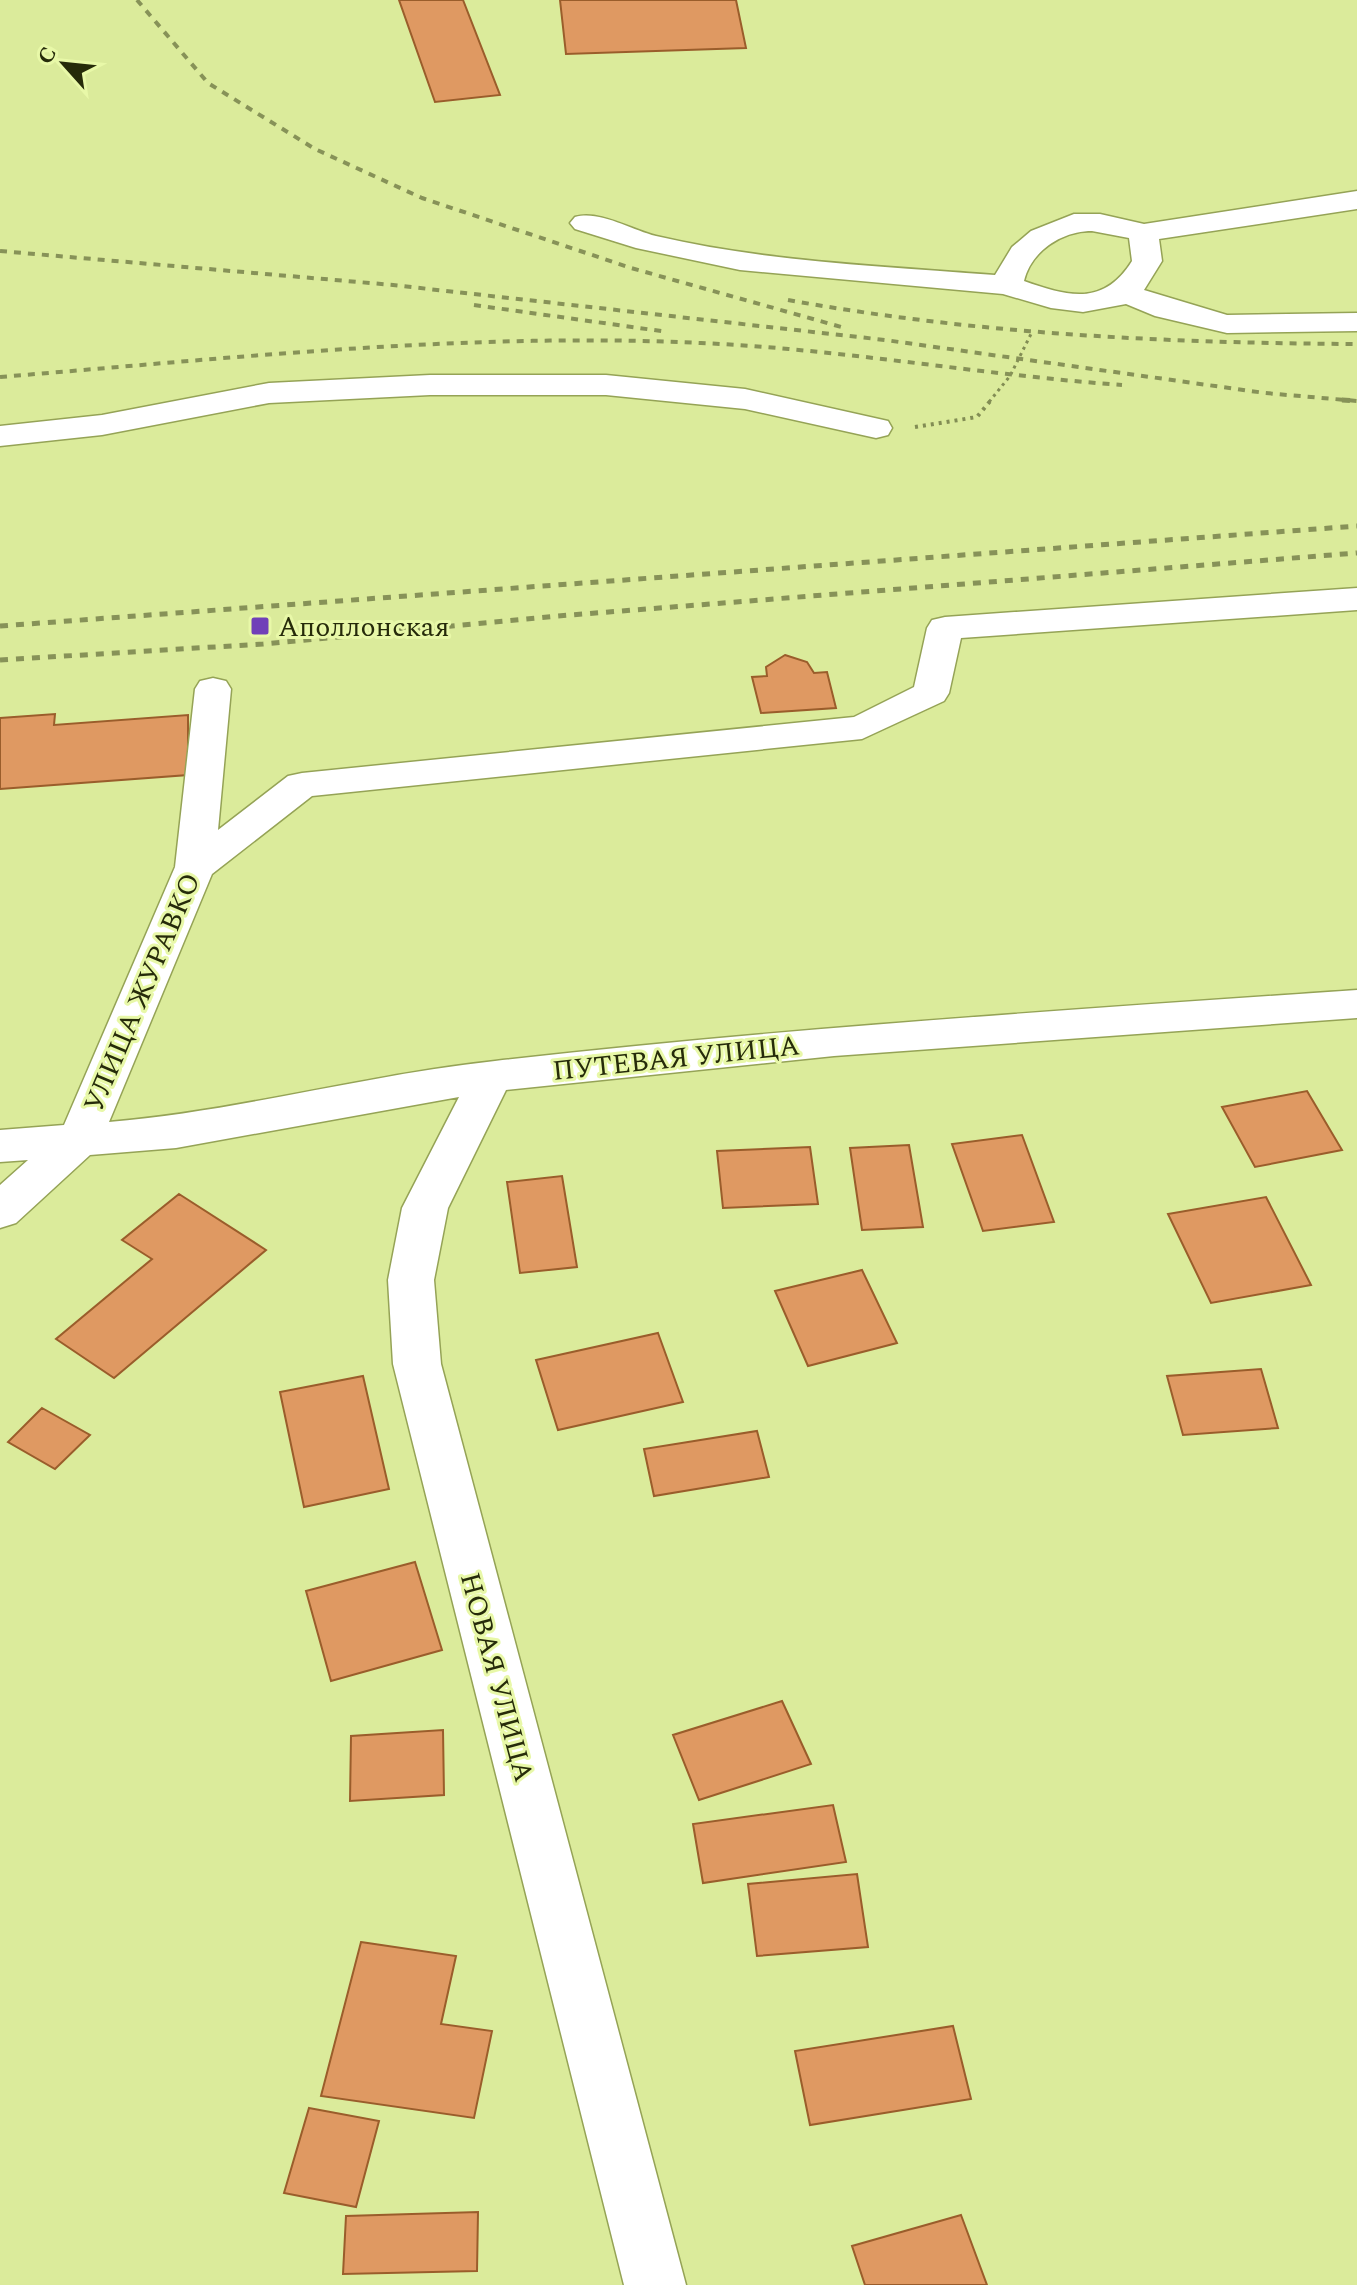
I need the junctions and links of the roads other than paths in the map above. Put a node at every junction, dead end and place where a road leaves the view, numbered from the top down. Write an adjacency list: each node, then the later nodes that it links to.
1 (1357, 200): 3 (street)
2 (585, 223): 4 (street)
3 (1143, 233): 4 (street); 5 (street)
4 (1008, 285): 5 (street)
5 (1125, 293): 6 (street)
6 (1357, 322)
7 (876, 428): 8 (street)
8 (0, 436)
9 (1357, 599): 11 (street)
10 (213, 689): 11 (street, УЛИЦА ЖУРАВКО)
11 (195, 867): 14 (street, УЛИЦА ЖУРАВКО)
12 (1357, 1004): 13 (street, ПУТЕВАЯ УЛИЦА)
13 (491, 1076): 14 (street, ПУТЕВАЯ УЛИЦА); 17 (street, НОВАЯ УЛИЦА)
14 (80, 1138): 15 (street, ПУТЕВАЯ УЛИЦА); 16 (street, УЛИЦА ЖУРАВКО)
15 (0, 1146)
16 (0, 1211)
17 (655, 2285)

